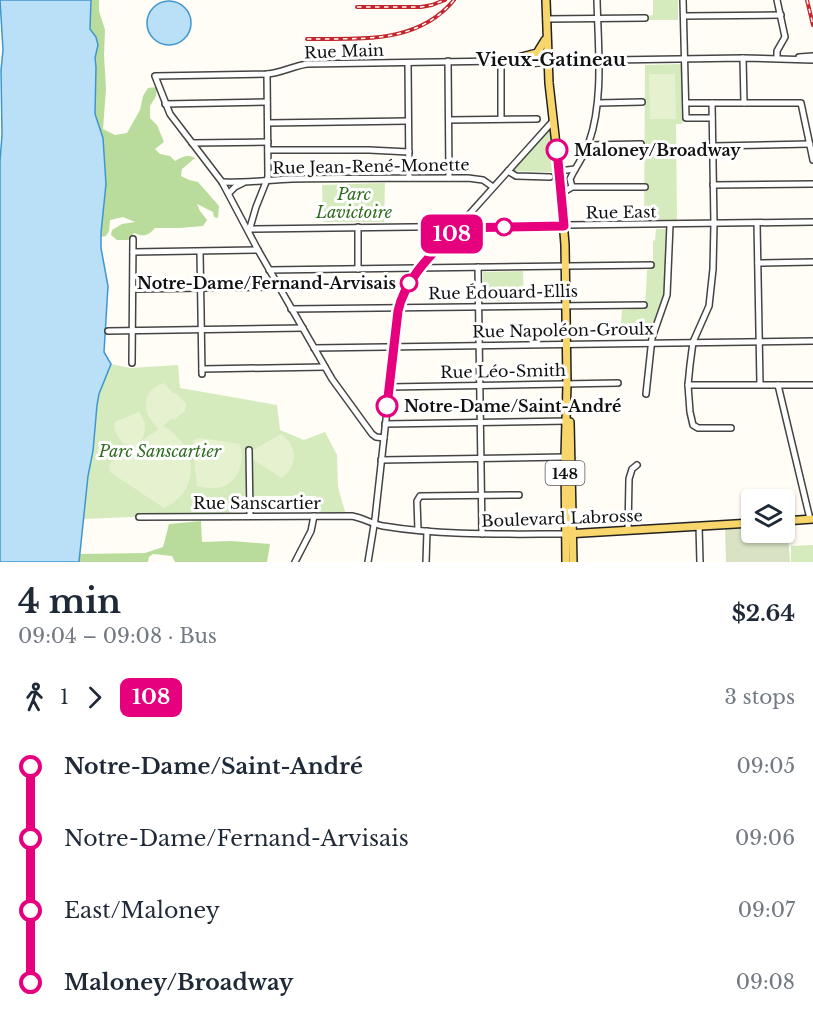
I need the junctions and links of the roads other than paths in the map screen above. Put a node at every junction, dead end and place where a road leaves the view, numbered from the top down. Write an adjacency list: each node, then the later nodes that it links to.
1 (546, 0): 8 (main road, 148)
2 (597, 0): 9 (street)
3 (683, 0): 6 (street)
4 (777, 0): 5 (street)
5 (781, 15): 6 (street); 13 (street)
6 (684, 16): 15 (street)
7 (645, 18): 9 (street)
8 (546, 19): 9 (street); 10 (main road, 148)
9 (598, 19): 16 (street)
10 (547, 38): 11 (main road); 19 (main road, 148)
11 (518, 58): 18 (street, Rue Main); 19 (street, Rue Main)
12 (743, 58): 13 (street, Rue Main); 15 (street, Rue Main); 27 (street)
13 (777, 58): 14 (street, Rue Main)
14 (813, 58)
15 (685, 59): 16 (street, Rue Main); 25 (street)
16 (598, 60): 19 (street, Rue Main); 24 (street)
17 (448, 61): 18 (street, Rue Main); 20 (street, Rue Main); 32 (street)
18 (501, 61): 19 (street, Rue Main); 30 (street)
19 (548, 61): 34 (main road, 148)
20 (408, 63): 21 (street, Rue Main); 33 (street)
21 (267, 74): 22 (street); 28 (street, Rue Main)
22 (267, 102): 28 (street); 35 (street)
23 (642, 102): 24 (street)
24 (598, 103): 40 (street)
25 (686, 103): 26 (street); 29 (street)
26 (712, 103): 27 (street); 29 (street)
27 (744, 103): 39 (street)
28 (165, 104): 37 (street)
29 (712, 118): 41 (street)
30 (501, 119): 31 (street); 32 (street)
31 (537, 119)
32 (449, 120): 50 (street)
33 (408, 121): 35 (street); 43 (street)
34 (553, 121): 46 (street); 47 (main road, 148)
35 (268, 123): 36 (street)
36 (268, 142): 37 (street); 42 (street)
37 (192, 143): 52 (street)
38 (642, 144): 40 (street)
39 (810, 144): 41 (street); 44 (street)
40 (588, 145): 45 (street)
41 (713, 146): 55 (street)
42 (268, 150): 43 (street); 51 (street)
43 (409, 152): 49 (street)
44 (813, 160)
45 (575, 169): 47 (street); 57 (street)
46 (508, 171): 48 (street); 56 (street)
47 (559, 171): 60 (main road, 148)
48 (550, 177)
49 (410, 178): 50 (street, Rue Jean-René-Monette); 51 (street, Rue Jean-René-Monette)
50 (449, 178): 56 (street, Rue Jean-René-Monette)
51 (267, 181): 53 (street, Rue Jean-René-Monette); 68 (street)
52 (222, 182): 53 (street, Rue Jean-René-Monette); 59 (street)
53 (247, 182): 59 (street, Rue Jean-René-Monette)
54 (813, 184): 55 (street)
55 (713, 185): 63 (street)
56 (493, 187): 67 (street)
57 (572, 187): 58 (street); 60 (street)
58 (645, 187)
59 (229, 193): 68 (street)
60 (562, 193): 65 (main road, 148)
61 (813, 222): 62 (street, Rue East)
62 (757, 223): 63 (street, Rue East); 74 (street)
63 (714, 224): 64 (street, Rue East); 94 (street)
64 (670, 225): 65 (street, Rue East); 96 (street)
65 (564, 226): 67 (street, Rue East); 76 (main road, 148)
66 (358, 227): 67 (street, Rue East); 68 (street, Rue East); 79 (street)
67 (457, 228): 77 (street)
68 (249, 231): 70 (street)
69 (133, 239): 71 (street)
70 (258, 250): 72 (street); 80 (street)
71 (133, 252): 72 (street); 83 (street)
72 (200, 252): 81 (street)
73 (813, 262): 74 (street)
74 (758, 263): 95 (street)
75 (651, 265): 76 (street)
76 (566, 266): 78 (street); 84 (main road, 148)
77 (421, 267): 78 (street); 79 (street); 87 (street)
78 (478, 267): 86 (street)
79 (358, 269): 80 (street)
80 (269, 270): 82 (street)
81 (200, 288): 82 (street); 83 (street); 90 (street)
82 (279, 288): 88 (street)
83 (133, 289): 91 (street)
84 (566, 305): 85 (street, Rue Édouard-Ellis); 86 (street, Rue Édouard-Ellis); 97 (main road, 148)
85 (644, 305)
86 (479, 306): 87 (street, Rue Édouard-Ellis); 98 (street)
87 (398, 307): 88 (street, Rue Édouard-Ellis); 99 (street)
88 (291, 309): 89 (street)
89 (303, 328): 90 (street); 100 (street)
90 (201, 329): 91 (street); 102 (street)
91 (132, 330): 92 (street); 101 (street)
92 (108, 331)
93 (813, 341): 95 (street, Rue Napoléon-Groulx)
94 (693, 342): 95 (street, Rue Napoléon-Groulx); 96 (street, Rue Napoléon-Groulx); 109 (street)
95 (759, 342): 105 (street)
96 (651, 343): 97 (street, Rue Napoléon-Groulx); 111 (street)
97 (567, 344): 98 (street, Rue Napoléon-Groulx); 104 (main road, 148)
98 (479, 345): 99 (street, Rue Napoléon-Groulx); 107 (street)
99 (393, 346): 100 (street, Rue Napoléon-Groulx); 110 (street)
100 (314, 348): 102 (street)
101 (132, 363)
102 (325, 367): 116 (street)
103 (618, 383): 104 (street, Rue Léo-Smith)
104 (567, 384): 107 (street, Rue Léo-Smith); 112 (main road, 148)
105 (760, 384): 108 (street); 109 (street)
106 (813, 384): 108 (street)
107 (480, 385): 110 (street, Rue Léo-Smith); 113 (street)
108 (778, 385): 127 (street)
109 (688, 386): 115 (street)
110 (389, 387): 114 (street)
111 (646, 394)
112 (568, 421): 113 (street); 118 (main road, 148)
113 (480, 423): 114 (street); 119 (street)
114 (385, 424): 116 (street)
115 (731, 428)
116 (384, 438): 120 (street)
117 (249, 450): 124 (street)
118 (568, 457): 119 (street); 136 (main road, 148)
119 (481, 459): 120 (street); 122 (street)
120 (381, 460): 129 (street)
121 (637, 465): 133 (street)
122 (481, 495): 123 (street); 132 (street); 135 (street)
123 (519, 495)
124 (250, 516): 125 (street, Rue Sanscartier); 126 (street, Rue Sanscartier)
125 (314, 516): 129 (street, Rue Sanscartier); 137 (street)
126 (139, 517)
127 (812, 519): 128 (main road)
128 (795, 520)
129 (374, 524): 132 (street, Boulevard Labrosse); 138 (street)
130 (741, 524): 131 (main road, Boulevard Labrosse)
131 (699, 526): 133 (main road, Boulevard Labrosse); 142 (street)
132 (418, 530): 134 (street, Boulevard Labrosse)
133 (628, 530): 136 (main road, Boulevard Labrosse)
134 (427, 531): 135 (street, Boulevard Labrosse); 139 (street)
135 (482, 534): 136 (street, Boulevard Labrosse)
136 (569, 534): 140 (main road, 148); 141 (main road, 148)
137 (295, 562)
138 (368, 562)
139 (426, 562)
140 (566, 562)
141 (573, 562)
142 (700, 562)

